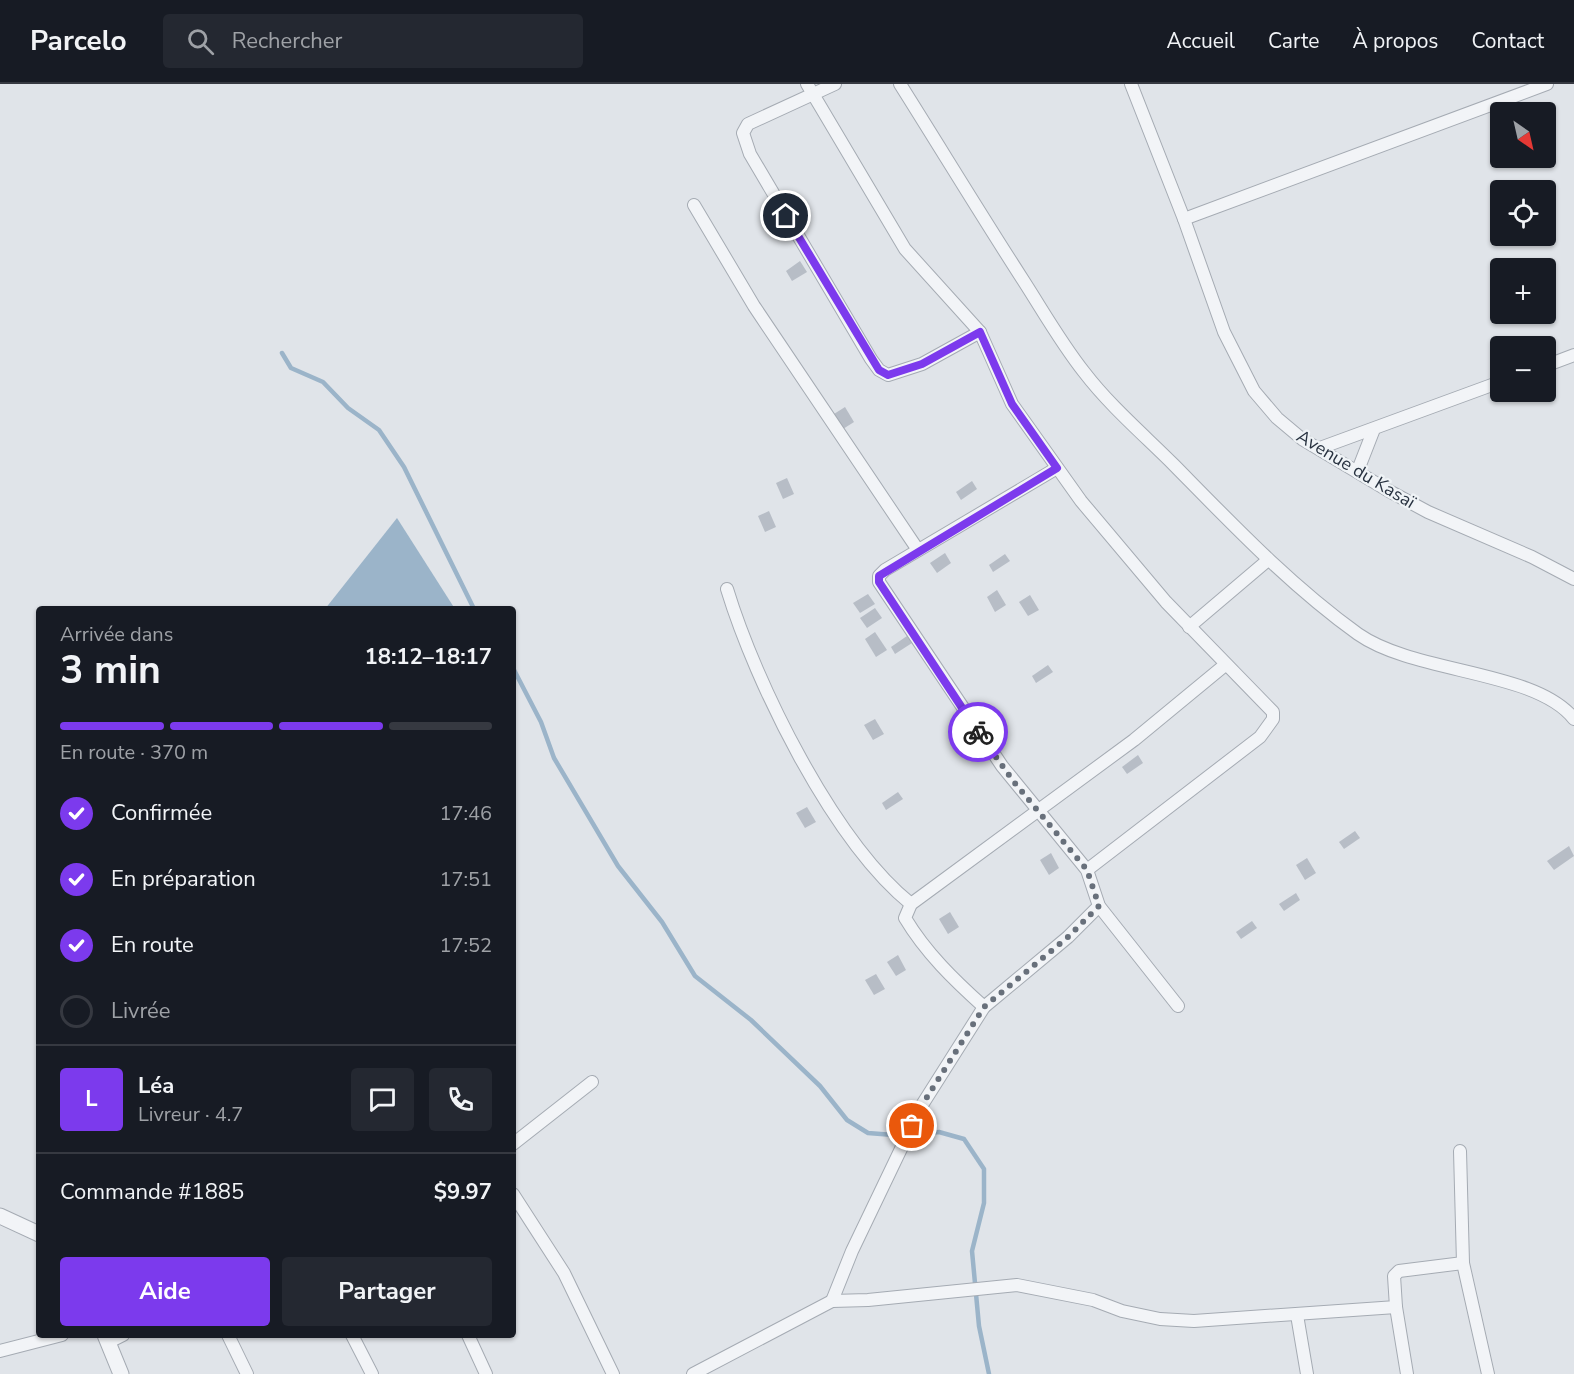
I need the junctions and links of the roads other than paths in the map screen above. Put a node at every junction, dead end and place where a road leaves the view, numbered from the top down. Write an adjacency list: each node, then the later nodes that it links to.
1 (835, 84): 5 (street)
2 (900, 84): 17 (street)
3 (1131, 84): 7 (street, Avenue du Kasaï)
4 (1547, 84): 7 (street)
5 (810, 89): 8 (street); 8 (street)
6 (694, 205): 16 (street)
7 (1184, 219): 13 (street, Avenue du Kasaï)
8 (980, 332): 14 (street)
9 (1574, 355): 10 (street)
10 (1556, 362)
11 (1490, 386): 12 (street)
12 (1374, 429): 13 (street); 15 (street)
13 (1320, 448): 15 (street, Avenue du Kasaï)
14 (1057, 468): 16 (street); 20 (street)
15 (1358, 470): 18 (street, Avenue du Kasaï)
16 (918, 550): 23 (street)
17 (1268, 560): 20 (street); 22 (street)
18 (1574, 579)
19 (727, 589): 25 (street)
20 (1189, 627): 21 (street)
21 (1225, 665): 23 (street); 24 (street)
22 (1574, 719)
23 (1039, 811): 24 (street); 25 (street)
24 (1087, 870): 26 (street)
25 (911, 904): 28 (street)
26 (1099, 906): 27 (street); 28 (street)
27 (1179, 1006)
28 (984, 1007): 36 (street)
29 (592, 1082): 30 (street)
30 (516, 1142)
31 (1460, 1151): 35 (street)
32 (516, 1199): 49 (street)
33 (0, 1216): 34 (street)
34 (36, 1233)
35 (1463, 1263): 37 (street); 53 (street)
36 (832, 1301): 38 (street); 50 (street)
37 (1396, 1307): 38 (street); 52 (street)
38 (1297, 1315): 51 (street)
39 (50, 1338): 44 (street)
40 (107, 1338): 45 (street)
41 (229, 1338): 46 (street)
42 (353, 1338): 47 (street)
43 (469, 1338): 48 (street)
44 (0, 1351)
45 (122, 1374)
46 (247, 1374)
47 (372, 1374)
48 (486, 1374)
49 (613, 1374)
50 (693, 1374)
51 (1307, 1374)
52 (1407, 1374)
53 (1488, 1374)

